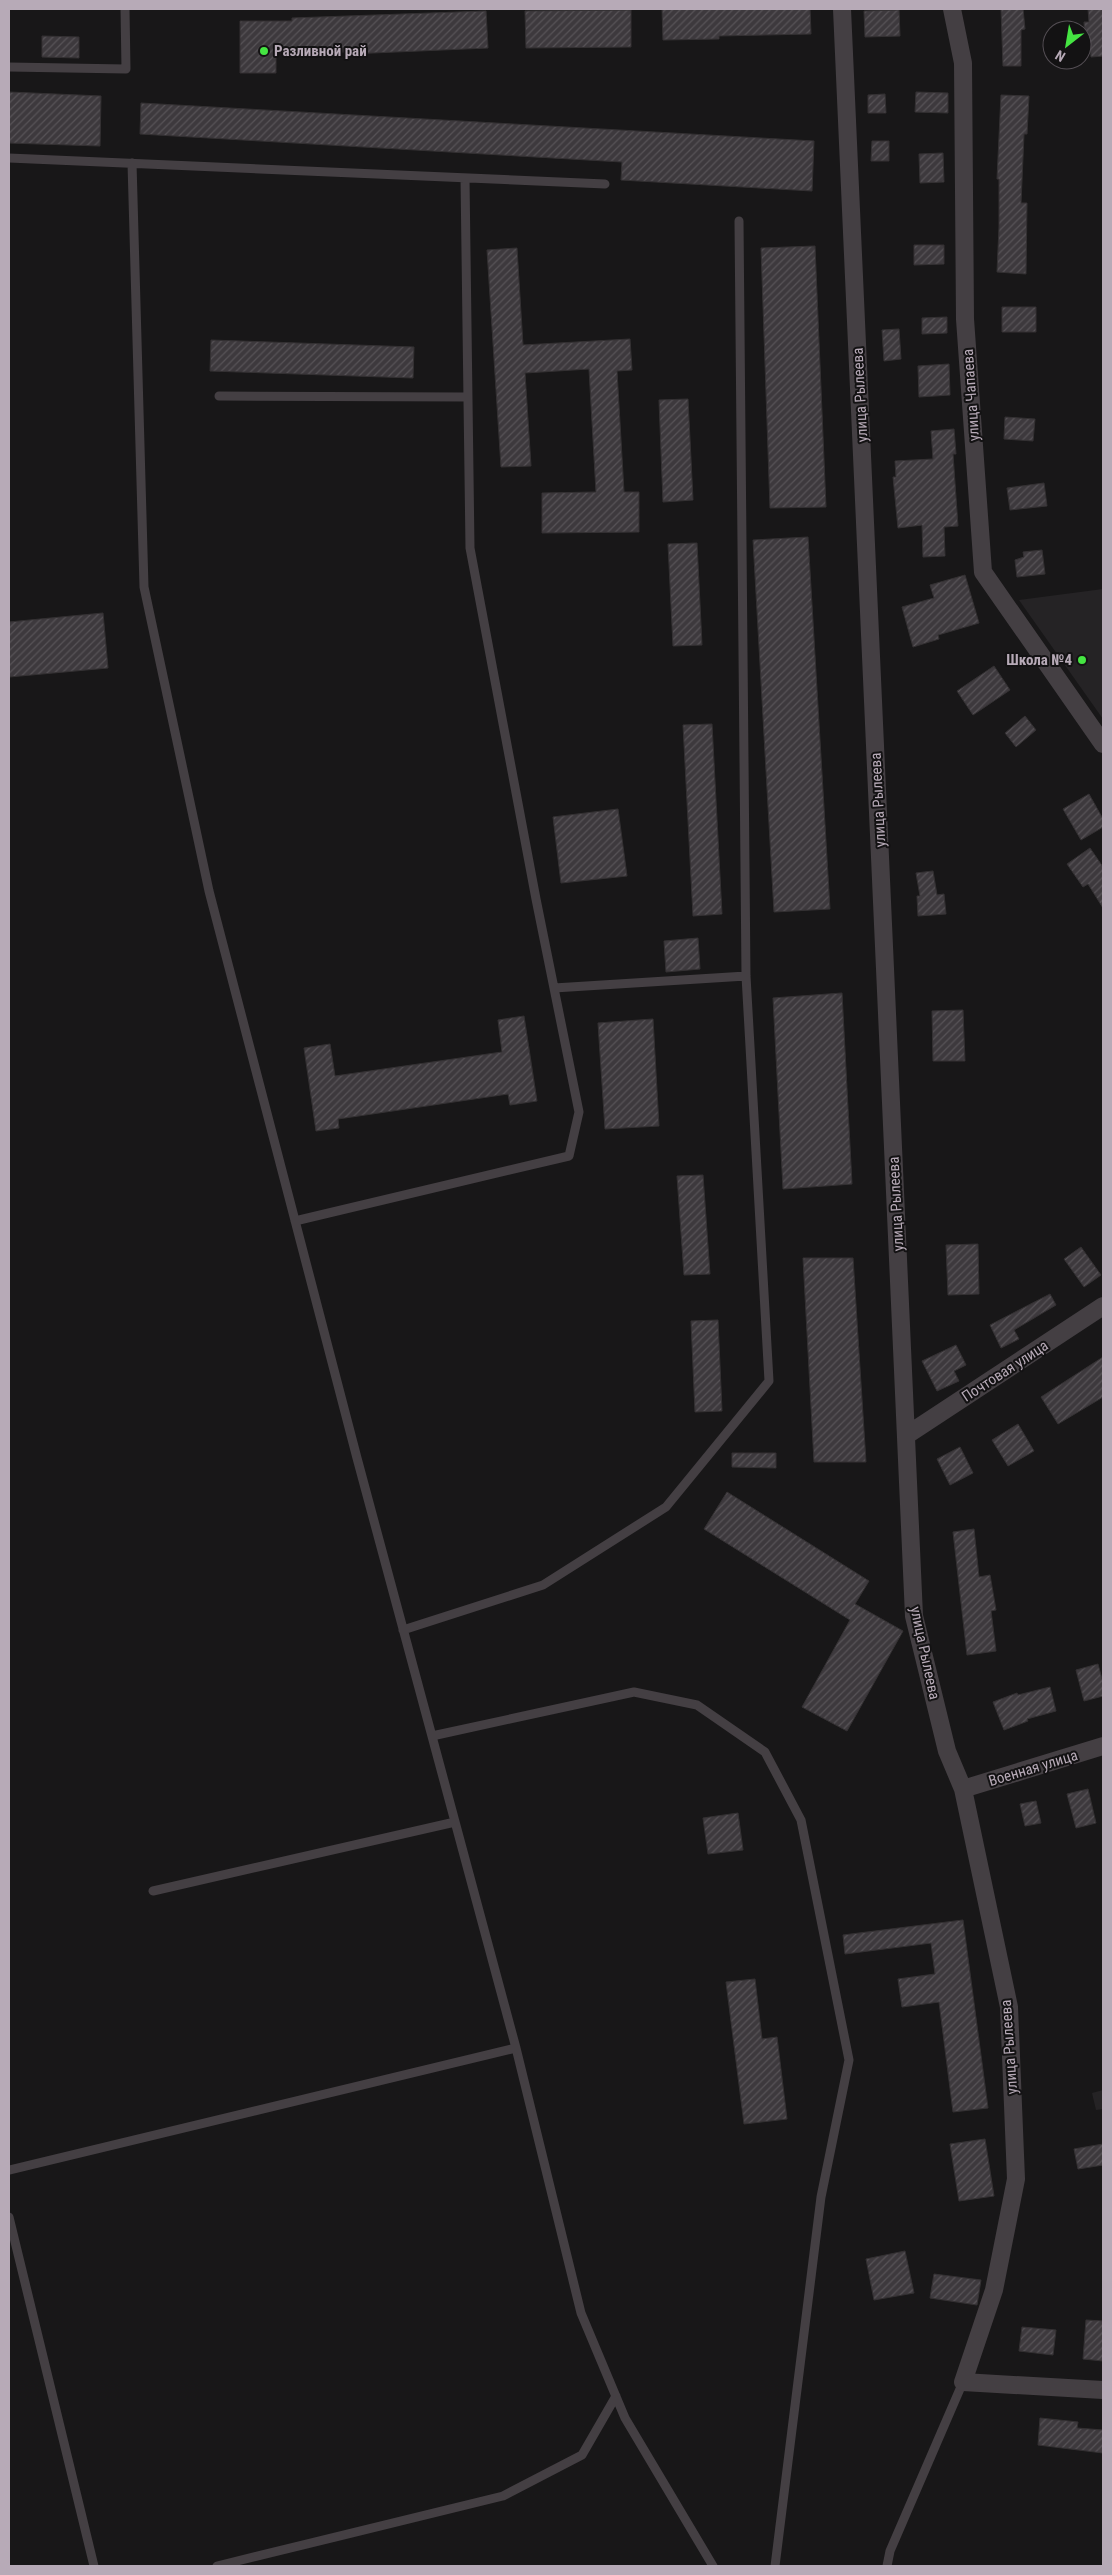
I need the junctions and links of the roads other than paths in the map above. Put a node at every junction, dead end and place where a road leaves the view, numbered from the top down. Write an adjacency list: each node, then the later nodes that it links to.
1 (125, 9): 4 (lane)
2 (842, 9): 17 (street, улица Рылеева)
3 (952, 9): 12 (street, улица Чапаева)
4 (9, 67)
5 (9, 158): 6 (lane)
6 (132, 163): 7 (lane); 15 (lane)
7 (464, 178): 8 (lane); 11 (lane)
8 (605, 184)
9 (738, 221): 13 (lane)
10 (219, 396): 11 (lane)
11 (467, 397): 14 (lane)
12 (1103, 744)
13 (746, 976): 14 (lane); 18 (lane)
14 (554, 988): 15 (lane)
15 (295, 1221): 18 (lane)
16 (1103, 1306): 17 (street, Почтовая улица)
17 (907, 1435): 21 (street, улица Рылеева)
18 (404, 1630): 19 (lane)
19 (432, 1736): 22 (lane); 33 (lane)
20 (1103, 1746): 21 (street, Военная улица)
21 (963, 1790): 27 (street, улица Рылеева)
22 (455, 1822): 23 (lane); 24 (lane)
23 (153, 1891)
24 (516, 2048): 25 (lane); 29 (lane)
25 (9, 2170)
26 (9, 2217): 30 (lane)
27 (963, 2382): 28 (street); 34 (lane)
28 (1103, 2390)
29 (616, 2396): 31 (lane); 32 (lane)
30 (94, 2566)
31 (217, 2566)
32 (713, 2566)
33 (775, 2566)
34 (887, 2566)

